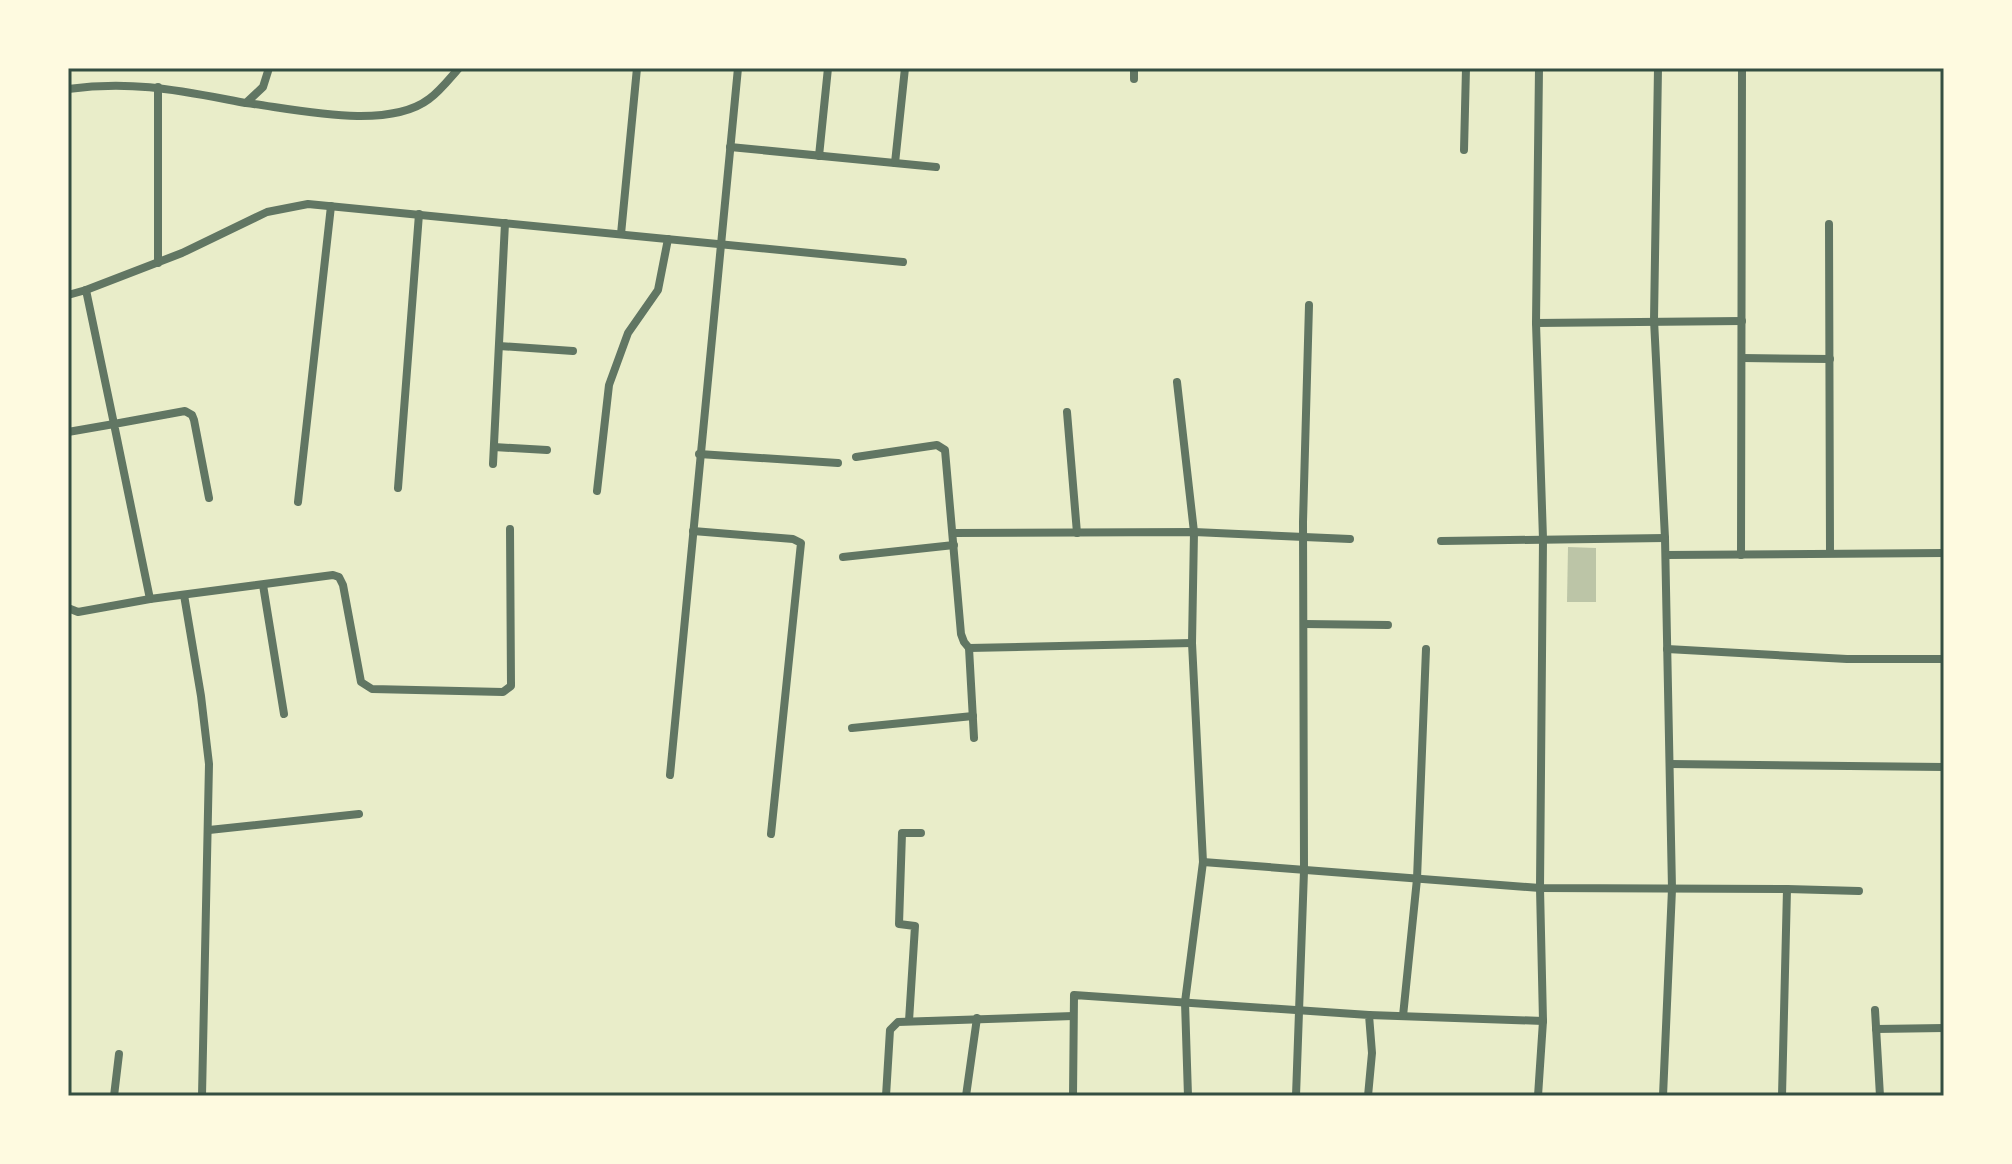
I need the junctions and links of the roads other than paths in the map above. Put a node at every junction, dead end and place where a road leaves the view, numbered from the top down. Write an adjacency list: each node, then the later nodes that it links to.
1 (269, 68): 15 (street)
2 (459, 68): 15 (street)
3 (637, 68): 25 (street)
4 (738, 68): 16 (street)
5 (828, 68): 18 (street)
6 (905, 68): 19 (street)
7 (1134, 68): 12 (street)
8 (1466, 68): 17 (street)
9 (1539, 68): 35 (street)
10 (1658, 68): 33 (street)
11 (1742, 68): 34 (street)
12 (1134, 79)
13 (158, 87): 14 (street); 15 (street); 29 (street)
14 (68, 89)
15 (246, 103)
16 (730, 147): 18 (street); 27 (street)
17 (1464, 150)
18 (819, 156): 19 (street)
19 (895, 163): 20 (street)
20 (936, 167)
21 (331, 206): 22 (street); 29 (street); 53 (street)
22 (419, 214): 23 (street); 50 (street)
23 (505, 223): 25 (street); 36 (street)
24 (1829, 224): 39 (street)
25 (621, 234): 26 (street)
26 (668, 239): 27 (street); 51 (street)
27 (719, 244): 28 (street); 46 (street)
28 (903, 262)
29 (158, 263): 30 (street)
30 (86, 290): 31 (street); 42 (street)
31 (68, 295)
32 (1309, 305): 59 (street)
33 (1654, 320): 34 (street); 35 (street); 60 (street)
34 (1742, 321): 38 (street)
35 (1536, 323): 62 (street)
36 (499, 346): 37 (street); 44 (street)
37 (573, 351)
38 (1742, 358): 39 (street); 68 (street)
39 (1830, 359): 65 (street)
40 (1177, 382): 56 (street)
41 (1067, 412): 58 (street)
42 (114, 424): 43 (street); 52 (street); 72 (street)
43 (68, 432)
44 (494, 447): 45 (street); 49 (street)
45 (547, 450)
46 (699, 454): 48 (street); 55 (street)
47 (856, 457): 57 (street)
48 (838, 463)
49 (493, 464)
50 (398, 488)
51 (597, 491)
52 (209, 498)
53 (298, 502)
54 (510, 529): 70 (street)
55 (693, 531): 87 (street); 91 (street)
56 (1194, 532): 58 (street); 59 (street); 76 (street)
57 (953, 533): 58 (street); 64 (street)
58 (1077, 533)
59 (1303, 537): 61 (street); 74 (street)
60 (1665, 538): 62 (street); 67 (street)
61 (1350, 539)
62 (1543, 539): 63 (street); 95 (street)
63 (1441, 541)
64 (954, 545): 69 (street); 77 (street)
65 (1830, 553): 66 (street); 68 (street)
66 (1944, 553)
67 (1666, 555): 68 (street); 79 (street)
68 (1741, 555)
69 (843, 557)
70 (263, 585): 71 (street); 81 (street)
71 (184, 595): 72 (street); 89 (street)
72 (150, 599): 73 (street)
73 (68, 608)
74 (1304, 624): 75 (street); 93 (street)
75 (1388, 625)
76 (1192, 643): 77 (street); 92 (street)
77 (969, 648): 82 (street)
78 (1426, 649): 94 (street)
79 (1667, 649): 80 (street); 85 (street)
80 (1944, 659)
81 (284, 714)
82 (973, 716): 83 (street); 84 (street)
83 (852, 728)
84 (974, 738)
85 (1670, 764): 86 (street); 96 (street)
86 (1944, 767)
87 (670, 775)
88 (359, 814): 89 (street)
89 (209, 830): 112 (street)
90 (921, 833): 106 (street)
91 (771, 834)
92 (1203, 862): 93 (street); 99 (street)
93 (1304, 871): 94 (street); 100 (street)
94 (1417, 879): 95 (street); 104 (street)
95 (1540, 888): 96 (street); 107 (street)
96 (1672, 889): 97 (street); 120 (street)
97 (1787, 889): 98 (street); 121 (street)
98 (1859, 891)
99 (1185, 1002): 100 (street); 103 (street); 116 (street)
100 (1299, 1010): 102 (street); 117 (street)
101 (1875, 1010): 109 (street)
102 (1369, 1015): 104 (street); 118 (street)
103 (1073, 1016): 105 (street); 115 (street)
104 (1403, 1016): 107 (street)
105 (977, 1018): 106 (street); 114 (street)
106 (909, 1021): 113 (street)
107 (1543, 1021): 119 (street)
108 (1944, 1028): 109 (street)
109 (1876, 1029): 122 (street)
110 (119, 1054): 111 (street)
111 (114, 1096)
112 (202, 1096)
113 (886, 1096)
114 (966, 1096)
115 (1073, 1096)
116 (1188, 1096)
117 (1296, 1096)
118 (1368, 1096)
119 (1538, 1096)
120 (1663, 1096)
121 (1782, 1096)
122 (1880, 1096)

